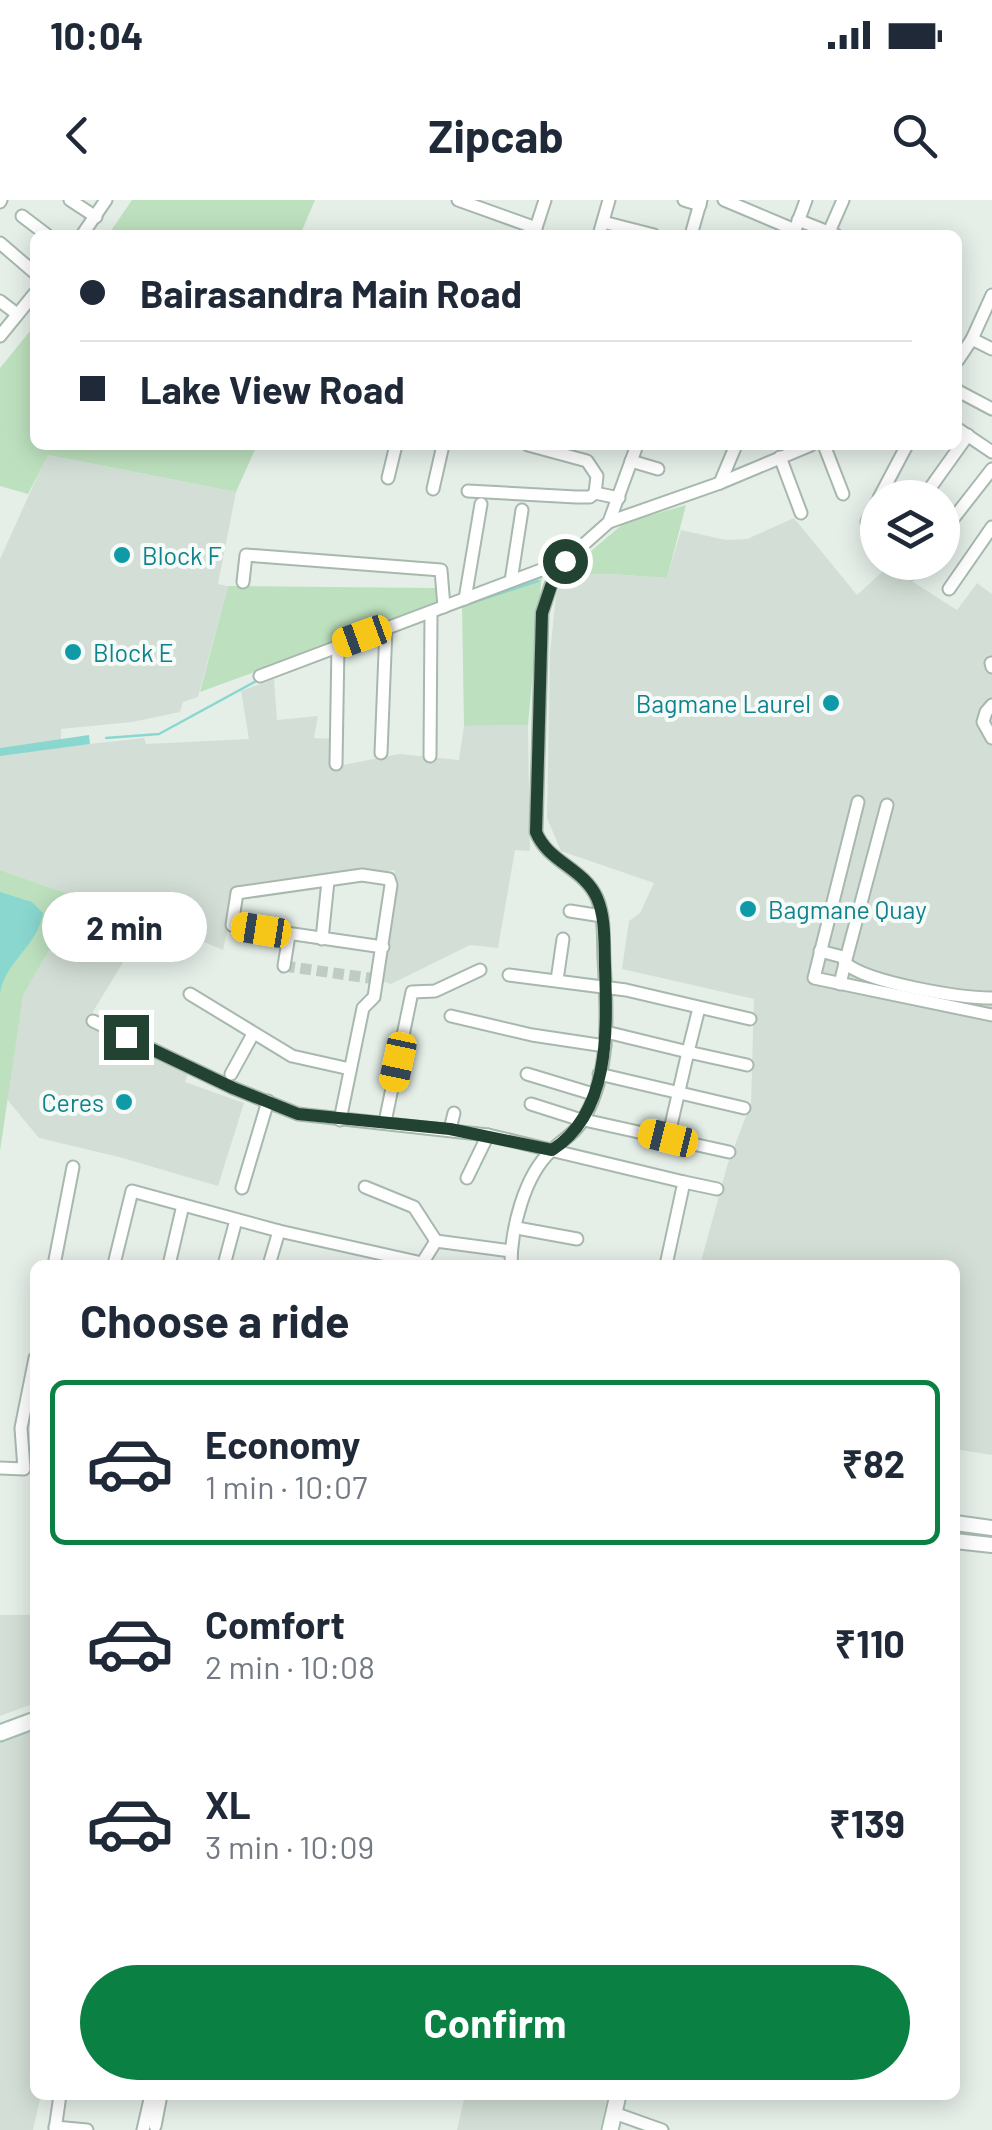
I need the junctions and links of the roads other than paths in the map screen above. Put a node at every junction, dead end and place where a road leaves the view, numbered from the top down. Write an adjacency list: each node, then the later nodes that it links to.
1 (70, 200): 12 (street)
2 (106, 200): 12 (street)
3 (458, 200): 17 (street)
4 (544, 200): 18 (street)
5 (609, 200): 14 (street)
6 (684, 200): 10 (street)
7 (724, 200): 13 (street)
8 (806, 200): 13 (street)
9 (842, 200): 23 (street)
10 (700, 202): 21 (street)
11 (22, 216): 15 (street)
12 (96, 217): 16 (street)
13 (798, 220): 22 (street)
14 (603, 222): 19 (street); 20 (street)
15 (40, 230)
16 (86, 230)
17 (533, 230)
18 (535, 230)
19 (601, 230)
20 (634, 230)
21 (692, 230)
22 (823, 230)
23 (834, 230)
24 (0, 243): 25 (street)
25 (30, 269)
26 (992, 294): 31 (street)
27 (30, 299): 29 (street)
28 (0, 301): 29 (street)
29 (17, 314): 30 (street)
30 (0, 336)
31 (972, 339): 32 (street); 33 (street)
32 (992, 348)
33 (962, 354)
34 (962, 394): 35 (street)
35 (992, 409)
36 (963, 432): 46 (street)
37 (395, 450): 51 (street)
38 (442, 450): 55 (street)
39 (546, 450): 57 (street)
40 (635, 450): 48 (street)
41 (734, 450): 54 (street)
42 (798, 450): 47 (street)
43 (826, 450): 58 (street)
44 (904, 450): 52 (street)
45 (952, 450): 53 (street)
46 (992, 452)
47 (780, 457): 54 (street); 63 (street)
48 (631, 461): 49 (street); 59 (street)
49 (658, 469)
50 (992, 469): 62 (street)
51 (388, 478)
52 (888, 480)
53 (934, 480)
54 (720, 483): 64 (street)
55 (433, 489)
56 (468, 491): 57 (street)
57 (595, 493): 59 (street)
58 (843, 494)
59 (619, 498): 64 (street)
60 (481, 504): 70 (street)
61 (522, 510): 68 (street)
62 (960, 510)
63 (802, 513)
64 (609, 522): 66 (street)
65 (992, 527): 69 (street)
66 (565, 561): 68 (street); 87 (street)
67 (242, 582): 71 (street)
68 (511, 582): 70 (street)
69 (949, 589)
70 (466, 599): 71 (street)
71 (444, 607): 72 (street)
72 (431, 612): 73 (street); 79 (street)
73 (386, 628): 74 (street); 78 (street)
74 (338, 645): 75 (street); 80 (street)
75 (260, 676)
76 (992, 704): 77 (street)
77 (992, 738)
78 (381, 753)
79 (430, 756)
80 (336, 764)
81 (858, 802): 83 (street)
82 (887, 805): 85 (street)
83 (839, 879): 85 (street); 91 (street)
84 (328, 881): 88 (street); 89 (street); 92 (street)
85 (864, 886): 93 (street)
86 (570, 911): 87 (street)
87 (602, 916): 99 (street)
88 (289, 934): 89 (street); 94 (street)
89 (322, 939): 92 (street)
90 (563, 939): 97 (street)
91 (820, 950): 93 (street); 98 (street)
92 (377, 960): 111 (street)
93 (845, 962): 98 (street); 101 (street)
94 (284, 966)
95 (480, 970): 123 (street)
96 (509, 975): 97 (street)
97 (557, 980): 99 (street)
98 (840, 984): 103 (street)
99 (606, 987): 102 (street); 108 (street)
100 (190, 994): 107 (street)
101 (992, 998)
102 (699, 1008): 105 (street); 109 (street)
103 (992, 1015)
104 (451, 1016): 108 (street)
105 (750, 1020)
106 (93, 1021): 117 (street)
107 (253, 1034): 111 (street); 112 (street)
108 (605, 1039): 109 (street); 114 (street)
109 (688, 1052): 110 (street); 115 (street)
110 (747, 1065)
111 (350, 1068): 122 (street)
112 (231, 1074)
113 (527, 1074): 116 (street)
114 (599, 1074): 115 (street); 116 (street)
115 (678, 1093): 119 (street); 126 (street)
116 (594, 1094): 121 (street)
117 (268, 1100): 122 (street); 133 (street)
118 (531, 1104): 121 (street)
119 (744, 1108)
120 (454, 1114): 124 (street)
121 (584, 1118): 126 (street); 127 (street)
122 (340, 1120): 123 (street)
123 (385, 1122): 124 (street)
124 (450, 1129): 125 (street)
125 (488, 1135): 127 (street); 130 (street)
126 (668, 1138): 128 (street)
127 (552, 1150): 131 (street); 137 (street)
128 (729, 1152)
129 (73, 1166): 142 (street)
130 (467, 1178)
131 (684, 1182): 134 (street); 150 (street)
132 (365, 1187): 140 (street)
133 (242, 1188)
134 (718, 1188)
135 (183, 1205): 136 (street); 143 (street); 144 (street)
136 (236, 1220): 138 (street); 145 (street)
137 (516, 1228): 139 (street); 141 (street)
138 (279, 1231): 146 (street); 147 (street)
139 (577, 1239)
140 (436, 1241): 141 (street); 148 (street)
141 (511, 1251): 149 (street)
142 (55, 1260)
143 (116, 1260)
144 (169, 1260)
145 (225, 1260)
146 (271, 1260)
147 (405, 1260)
148 (424, 1260)
149 (511, 1260)
150 (667, 1260)
151 (30, 1383): 152 (street)
152 (21, 1428): 153 (street); 154 (street)
153 (30, 1429)
154 (0, 1468)
155 (960, 1523): 156 (street)
156 (992, 1528)
157 (960, 1542): 158 (street)
158 (992, 1545)
159 (30, 1721): 160 (main road)
160 (1, 1730)
161 (59, 2100): 167 (street)
162 (150, 2100): 168 (street)
163 (159, 2100): 168 (street)
164 (617, 2100): 165 (main road)
165 (614, 2113): 166 (street); 170 (main road)
166 (629, 2124): 171 (street)
167 (54, 2125): 169 (street)
168 (149, 2128)
169 (87, 2130)
170 (610, 2130)
171 (662, 2130)

